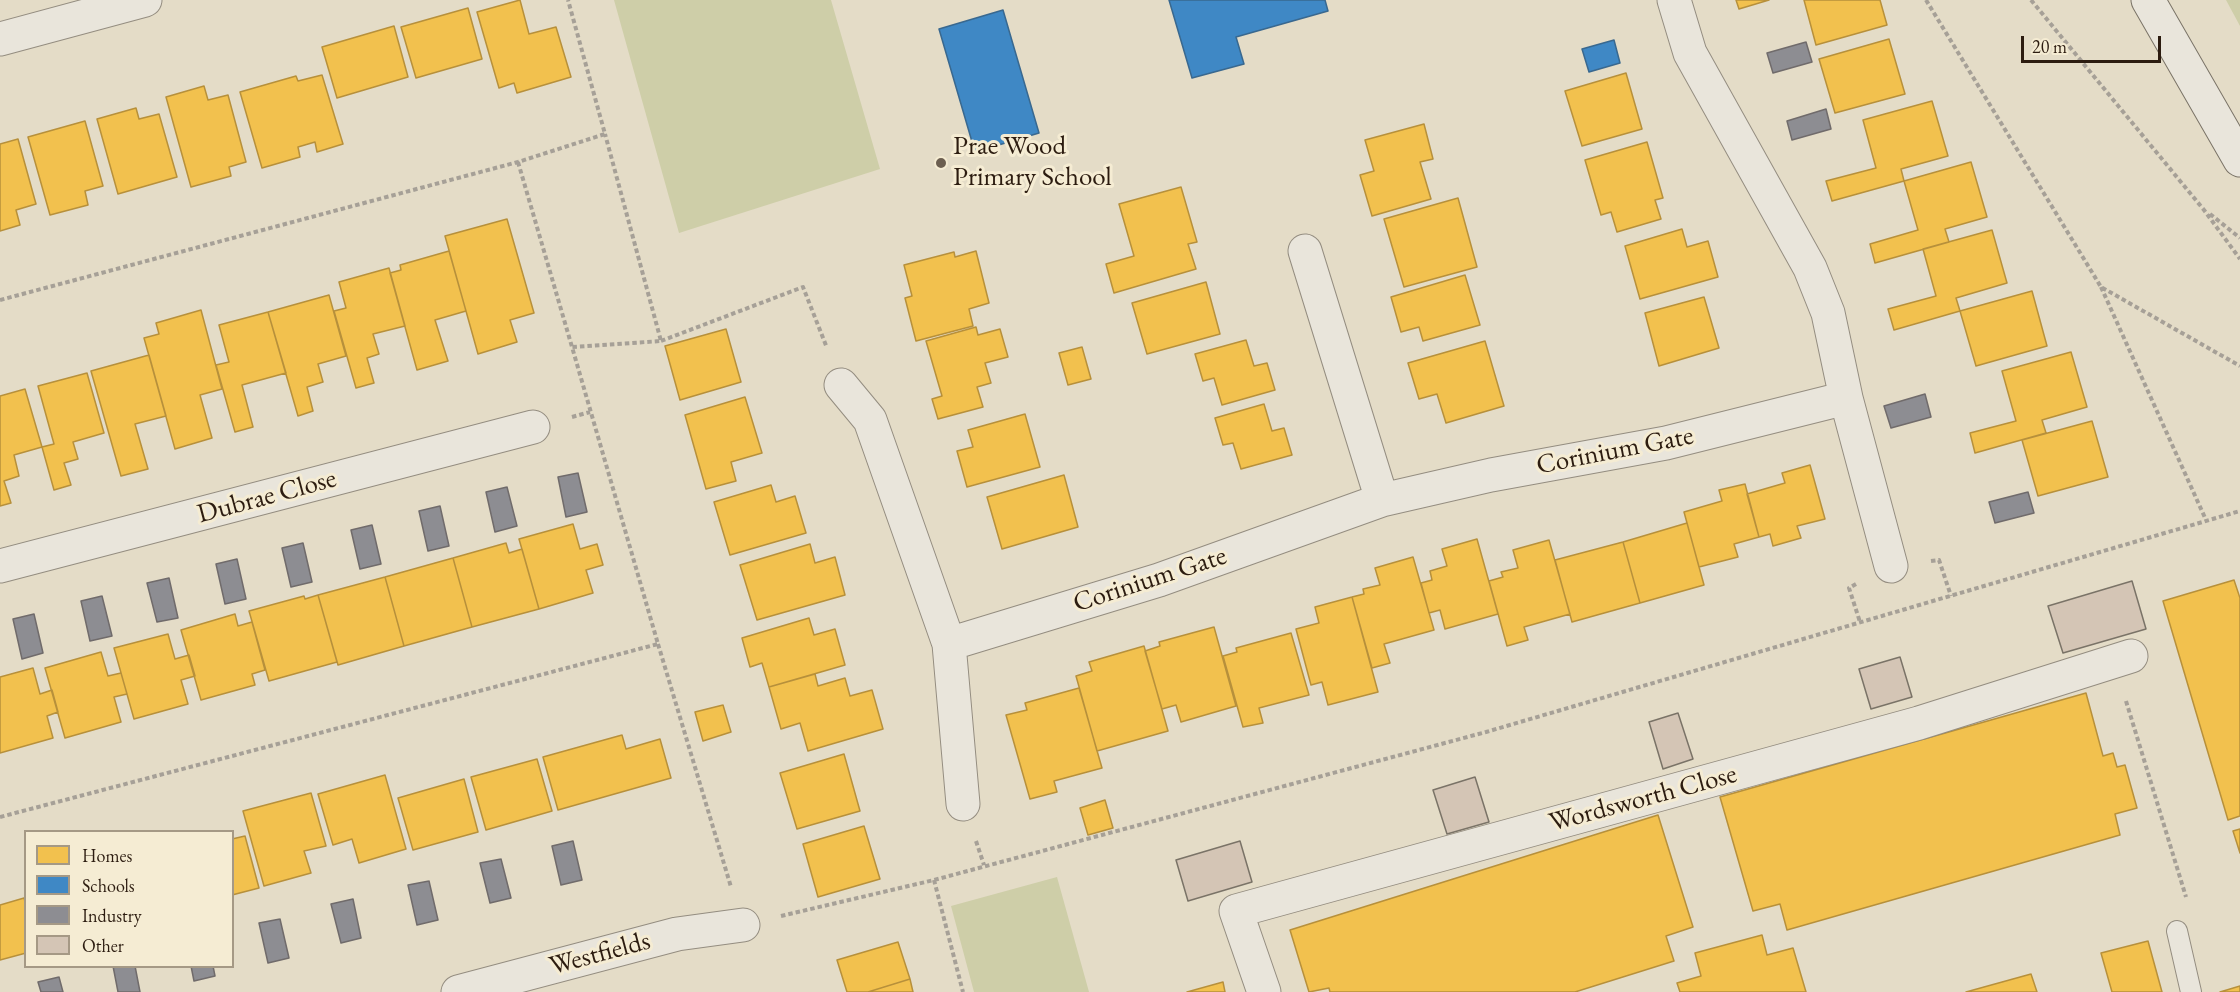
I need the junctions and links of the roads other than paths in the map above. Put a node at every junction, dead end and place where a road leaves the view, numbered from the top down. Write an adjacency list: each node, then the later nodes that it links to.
1 (145, 0): 4 (street)
2 (1674, 0): 8 (street)
3 (2148, 0): 5 (street)
4 (0, 39)
5 (2240, 160)
6 (1305, 251): 10 (street)
7 (842, 385): 13 (street)
8 (1846, 398): 10 (street, Corinium Gate); 12 (street)
9 (533, 427): 11 (street, Dubrae Close)
10 (1382, 500): 13 (street, Corinium Gate)
11 (0, 566)
12 (1891, 566)
13 (949, 644): 15 (street)
14 (2123, 658): 19 (street, Wordsworth Close)
15 (963, 804)
16 (743, 925): 18 (street, Westfields)
17 (2177, 931): 20 (lane)
18 (458, 992)
19 (1264, 992)
20 (2191, 992)

